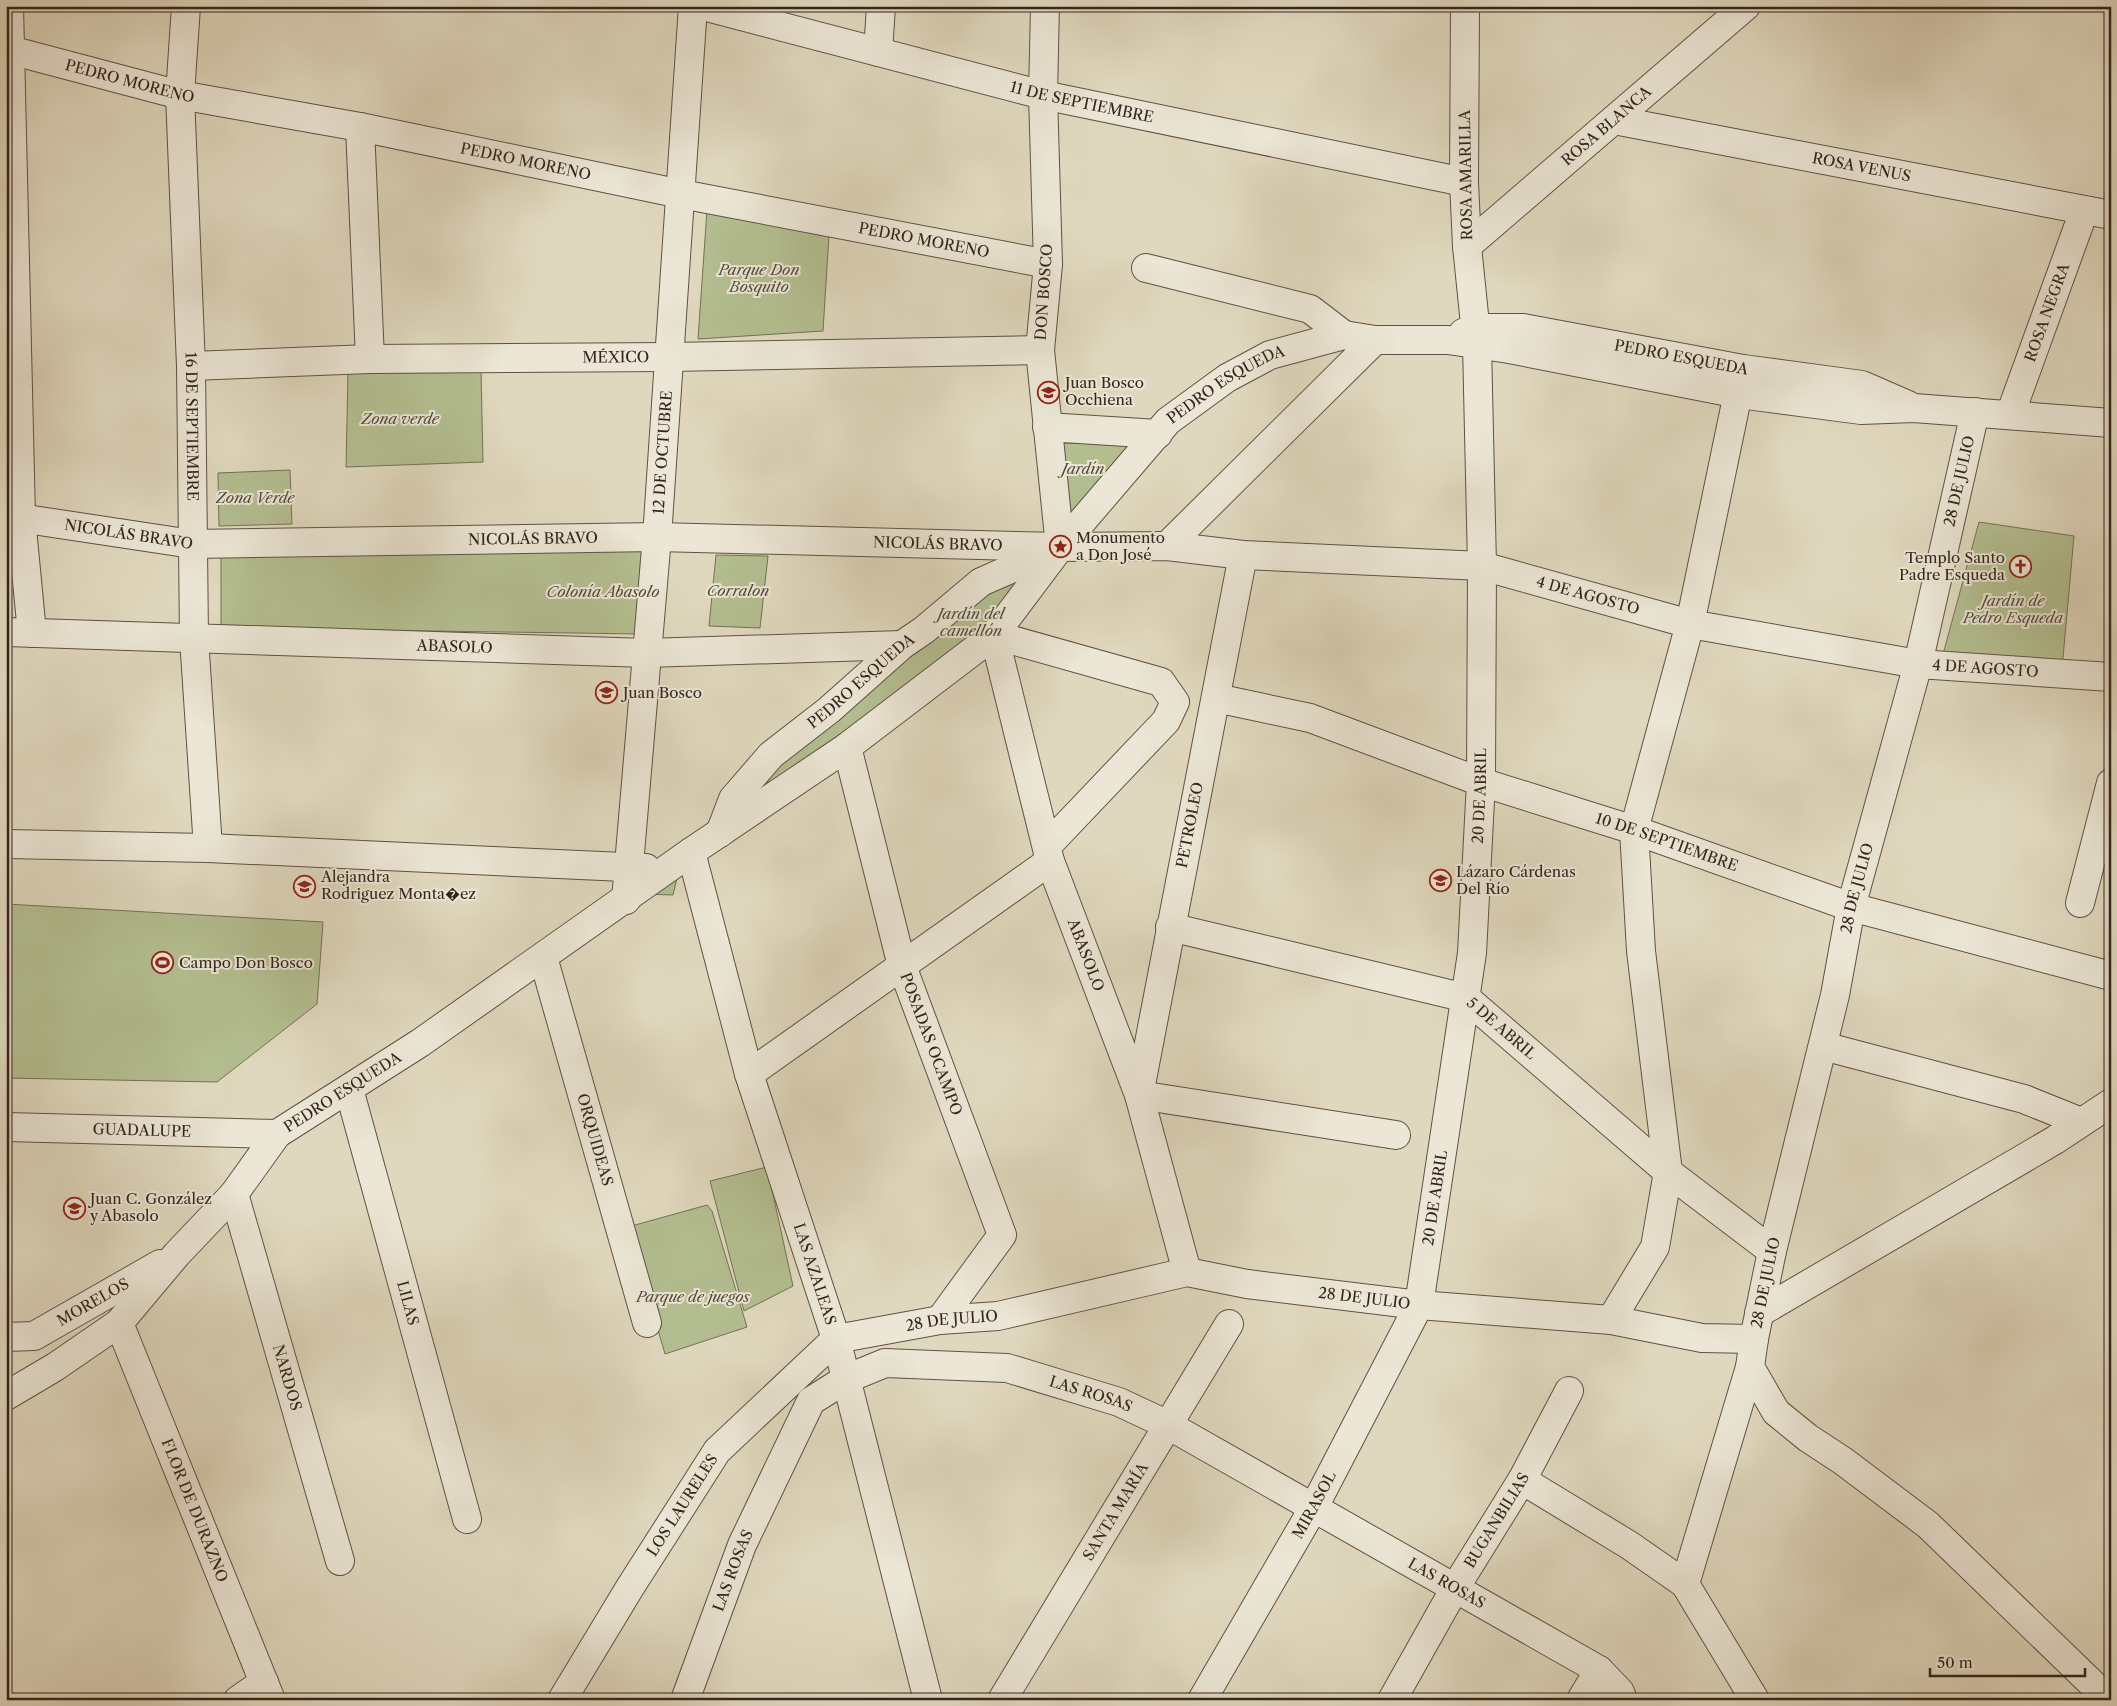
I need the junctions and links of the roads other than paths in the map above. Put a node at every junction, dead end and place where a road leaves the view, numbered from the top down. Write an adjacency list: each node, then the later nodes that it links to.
1 (9, 6): 9 (street)
2 (186, 6): 11 (street, 16 DE SEPTIEMBRE)
3 (693, 6): 16 (street, 12 DE OCTUBRE)
4 (703, 6): 10 (street, 11 DE SEPTIEMBRE)
5 (881, 6): 10 (street)
6 (1044, 6): 12 (street, DON BOSCO)
7 (1465, 6): 15 (street, ROSA AMARILLA)
8 (1746, 6): 13 (street, ROSA BLANCA)
9 (8, 49): 11 (street, PEDRO MORENO); 35 (street)
10 (878, 52): 12 (street, 11 DE SEPTIEMBRE)
11 (180, 95): 14 (street, PEDRO MORENO); 28 (street, 16 DE SEPTIEMBRE)
12 (1043, 96): 15 (street, 11 DE SEPTIEMBRE); 20 (street, DON BOSCO)
13 (1614, 120): 17 (street, ROSA VENUS); 19 (street, ROSA BLANCA)
14 (360, 127): 16 (street, PEDRO MORENO); 27 (street)
15 (1464, 182): 19 (street, ROSA AMARILLA)
16 (681, 194): 20 (street, PEDRO MORENO); 26 (street, 12 DE OCTUBRE)
17 (2084, 211): 18 (street, ROSA VENUS); 31 (street, ROSA NEGRA)
18 (2111, 215)
19 (1467, 246): 23 (street, ROSA AMARILLA)
20 (1048, 264): 25 (street, DON BOSCO)
21 (1146, 268): 22 (street)
22 (1344, 336): 24 (street, PEDRO ESQUEDA); 34 (street, PEDRO ESQUEDA)
23 (1476, 336): 24 (street, PEDRO ESQUEDA); 29 (street, PEDRO ESQUEDA); 41 (street, 20 DE ABRIL)
24 (1375, 340): 38 (street)
25 (1040, 350): 26 (street, MÉXICO); 33 (street, DON BOSCO)
26 (669, 357): 27 (street, MÉXICO); 36 (street, 12 DE OCTUBRE)
27 (370, 359): 28 (street, MÉXICO)
28 (191, 366): 37 (street, 16 DE SEPTIEMBRE)
29 (1741, 382): 30 (street, PEDRO ESQUEDA); 42 (street)
30 (1975, 412): 31 (street, PEDRO ESQUEDA); 48 (street, 28 DE JULIO)
31 (2010, 415): 32 (street, PEDRO ESQUEDA)
32 (2111, 423)
33 (1047, 426): 34 (street); 39 (street, DON BOSCO)
34 (1158, 434): 39 (street, PEDRO ESQUEDA)
35 (14, 517): 37 (street, NICOLÁS BRAVO); 43 (street)
36 (657, 537): 37 (street, NICOLÁS BRAVO); 39 (street, NICOLÁS BRAVO); 47 (street, 12 DE OCTUBRE)
37 (192, 544): 45 (street, 16 DE SEPTIEMBRE)
38 (1167, 546): 39 (street, 4 DE AGOSTO); 40 (street, 4 DE AGOSTO)
39 (1060, 548): 44 (street, PEDRO ESQUEDA); 46 (street, PEDRO ESQUEDA)
40 (1242, 555): 41 (street, 4 DE AGOSTO); 50 (street, PETROLEO)
41 (1482, 566): 42 (street, 4 DE AGOSTO); 52 (street, 20 DE ABRIL)
42 (1690, 624): 48 (street, 4 DE AGOSTO); 54 (street)
43 (19, 633): 45 (street, ABASOLO)
44 (994, 636): 51 (street, PEDRO ESQUEDA); 60 (street, ABASOLO); 60 (street)
45 (194, 638): 47 (street, ABASOLO); 58 (street, 16 DE SEPTIEMBRE)
46 (902, 645): 47 (street, ABASOLO); 55 (street, PEDRO ESQUEDA)
47 (647, 653): 61 (street, 12 DE OCTUBRE)
48 (1918, 664): 49 (street, 4 DE AGOSTO); 65 (street, 28 DE JULIO)
49 (2111, 677)
50 (1216, 698): 52 (street, 10 DE SEPTIEMBRE); 66 (street, PETROLEO)
51 (847, 747): 55 (street, PEDRO ESQUEDA); 68 (street, POSADAS OCAMPO)
52 (1481, 782): 54 (street, 10 DE SEPTIEMBRE); 70 (street, 20 DE ABRIL)
53 (2111, 783): 56 (street)
54 (1634, 830): 65 (street, 10 DE SEPTIEMBRE); 80 (street)
55 (720, 833): 59 (street, PEDRO ESQUEDA)
56 (2105, 836): 64 (street)
57 (6, 844): 58 (street)
58 (208, 848): 61 (street)
59 (691, 852): 62 (street, PEDRO ESQUEDA); 72 (street, LAS AZALEAS)
60 (1048, 853): 68 (street); 74 (street, ABASOLO)
61 (629, 867): 62 (street); 63 (street, 12 DE OCTUBRE)
62 (668, 869): 63 (street, PEDRO ESQUEDA)
63 (626, 900): 67 (street, PEDRO ESQUEDA)
64 (2080, 903)
65 (1851, 907): 69 (street, 10 DE SEPTIEMBRE); 71 (street, 28 DE JULIO)
66 (1170, 928): 70 (street, 5 DE ABRIL); 74 (street, PETROLEO)
67 (543, 957): 73 (street, PEDRO ESQUEDA); 89 (street, ORQUIDEAS)
68 (902, 966): 72 (street); 86 (street, POSADAS OCAMPO)
69 (2111, 976)
70 (1466, 998): 80 (street, 5 DE ABRIL); 85 (street, 20 DE ABRIL)
71 (1823, 1046): 76 (street); 82 (street, 28 DE JULIO)
72 (749, 1074): 93 (street, LAS AZALEAS)
73 (349, 1089): 78 (street, PEDRO ESQUEDA); 101 (street, LILAS)
74 (1139, 1095): 79 (street); 84 (street, ABASOLO)
75 (2111, 1103): 76 (street)
76 (2081, 1122): 91 (street)
77 (6, 1127): 78 (street, GUADALUPE)
78 (277, 1134): 81 (street, PEDRO ESQUEDA)
79 (1396, 1135)
80 (1668, 1172): 82 (street, 5 DE ABRIL); 87 (street)
81 (234, 1194): 83 (street, PEDRO ESQUEDA); 102 (street, NARDOS)
82 (1772, 1251): 91 (street, 28 DE JULIO)
83 (177, 1254): 88 (street, PEDRO ESQUEDA); 92 (street, MORELOS)
84 (1187, 1272): 85 (street, 28 DE JULIO); 86 (street, 28 DE JULIO)
85 (1419, 1305): 87 (street, 28 DE JULIO); 100 (street, MIRASOL)
86 (940, 1320): 93 (street, 28 DE JULIO)
87 (1611, 1320): 91 (street, 28 DE JULIO)
88 (119, 1323): 97 (street, PEDRO ESQUEDA); 106 (street, FLOR DE DURAZNO)
89 (647, 1323)
90 (1229, 1324): 98 (street, SANTA MARÍA)
91 (1756, 1326): 94 (street)
92 (6, 1337)
93 (836, 1340): 95 (street, LAS AZALEAS); 109 (street, LOS LAURELES)
94 (1750, 1367): 103 (street); 117 (street)
95 (846, 1379): 98 (street, LAS ROSAS); 110 (street, LAS ROSAS); 111 (street, LAS AZALEAS)
96 (1569, 1391): 99 (street, BUGANBILIAS)
97 (6, 1396)
98 (1168, 1425): 100 (street, LAS ROSAS); 107 (street, SANTA MARÍA)
99 (1522, 1480): 103 (street); 104 (street, BUGANBILIAS)
100 (1314, 1508): 104 (street, LAS ROSAS); 112 (street, MIRASOL)
101 (467, 1519)
102 (340, 1561)
103 (1685, 1584): 116 (street)
104 (1455, 1588): 105 (street, LAS ROSAS); 113 (street, BUGANBILIAS)
105 (1599, 1670): 114 (street); 115 (street, LAS ROSAS)
106 (267, 1691): 108 (street)
107 (1003, 1699)
108 (238, 1700)
109 (562, 1700)
110 (685, 1700)
111 (928, 1700)
112 (1202, 1700)
113 (1392, 1700)
114 (1581, 1700)
115 (1623, 1700)
116 (1755, 1700)
117 (2109, 1700)

